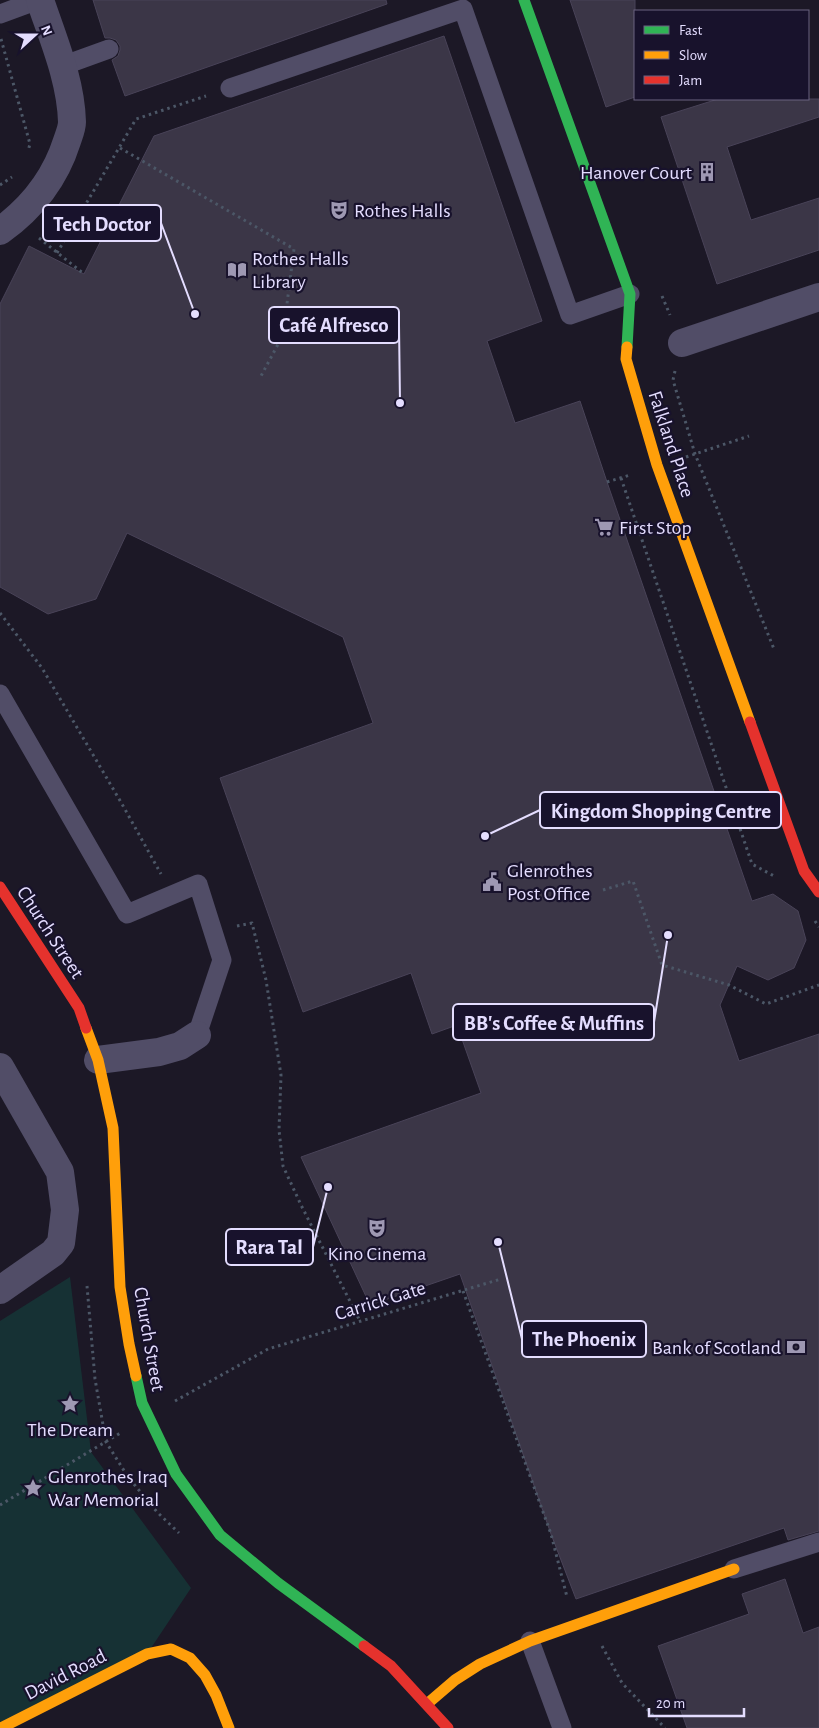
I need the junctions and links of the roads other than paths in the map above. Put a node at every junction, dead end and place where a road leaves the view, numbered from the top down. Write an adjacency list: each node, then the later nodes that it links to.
1 (39, 0): 3 (lane); 5 (street)
2 (524, 0): 8 (street, Falkland Place)
3 (0, 14)
4 (109, 50): 5 (lane)
5 (62, 66): 7 (street)
6 (230, 88): 8 (lane)
7 (3, 229)
8 (630, 294): 13 (street, Falkland Place)
9 (819, 297): 10 (street)
10 (682, 342)
11 (0, 694): 14 (lane)
12 (0, 888): 15 (street, Church Street)
13 (819, 892)
14 (197, 1035): 15 (street)
15 (98, 1060): 21 (street, Church Street)
16 (0, 1067): 17 (street)
17 (0, 1290)
18 (819, 1542): 19 (lane)
19 (734, 1569): 20 (street)
20 (530, 1641): 21 (street); 25 (lane)
21 (427, 1704): 24 (street, Church Street)
22 (1, 1728): 23 (street, David Road)
23 (228, 1728)
24 (448, 1728)
25 (562, 1728)

